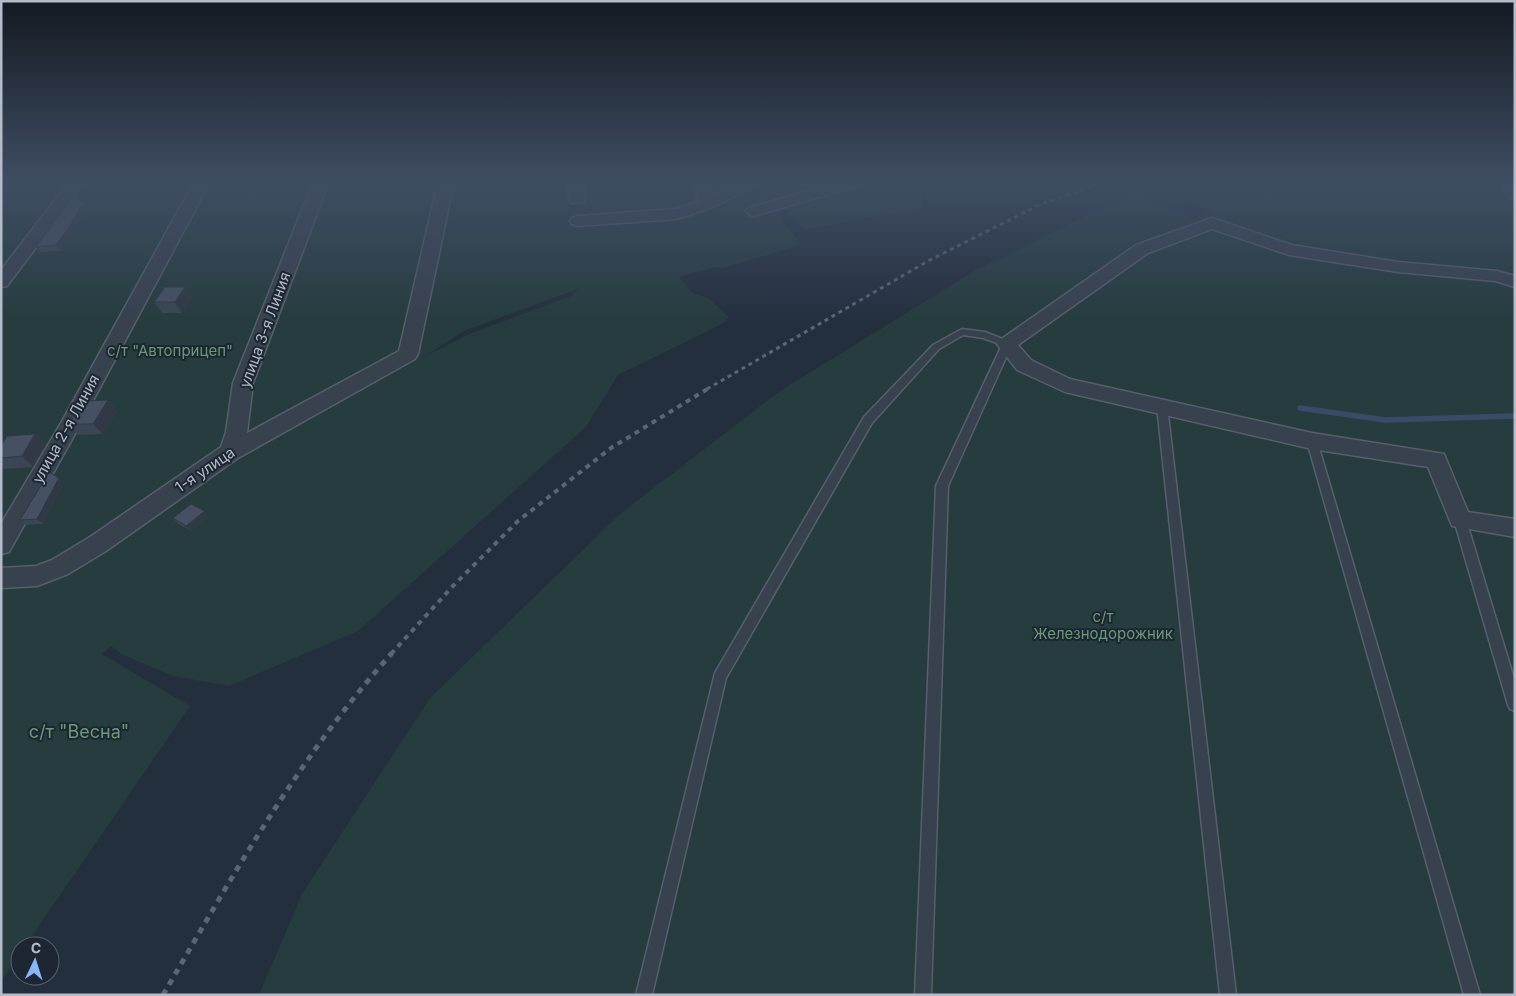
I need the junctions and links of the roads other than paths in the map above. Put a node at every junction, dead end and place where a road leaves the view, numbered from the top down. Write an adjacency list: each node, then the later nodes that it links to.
1 (41, 228): 7 (street)
2 (177, 228): 15 (street, улица 2-я Линия)
3 (303, 228): 12 (street, улица 3-я Линия)
4 (436, 228): 12 (street, 1-я улица)
5 (1197, 228): 9 (street)
6 (1228, 228): 8 (street)
7 (1, 282)
8 (1515, 282)
9 (1006, 344): 10 (street); 18 (lane); 19 (lane)
10 (1162, 406): 11 (street); 20 (lane)
11 (1312, 441): 13 (street); 21 (lane)
12 (230, 452): 16 (street, 1-я улица)
13 (1460, 520): 14 (street); 17 (lane)
14 (1515, 528)
15 (1, 544)
16 (1, 578)
17 (1515, 704)
18 (644, 995)
19 (923, 995)
20 (1228, 995)
21 (1472, 995)

